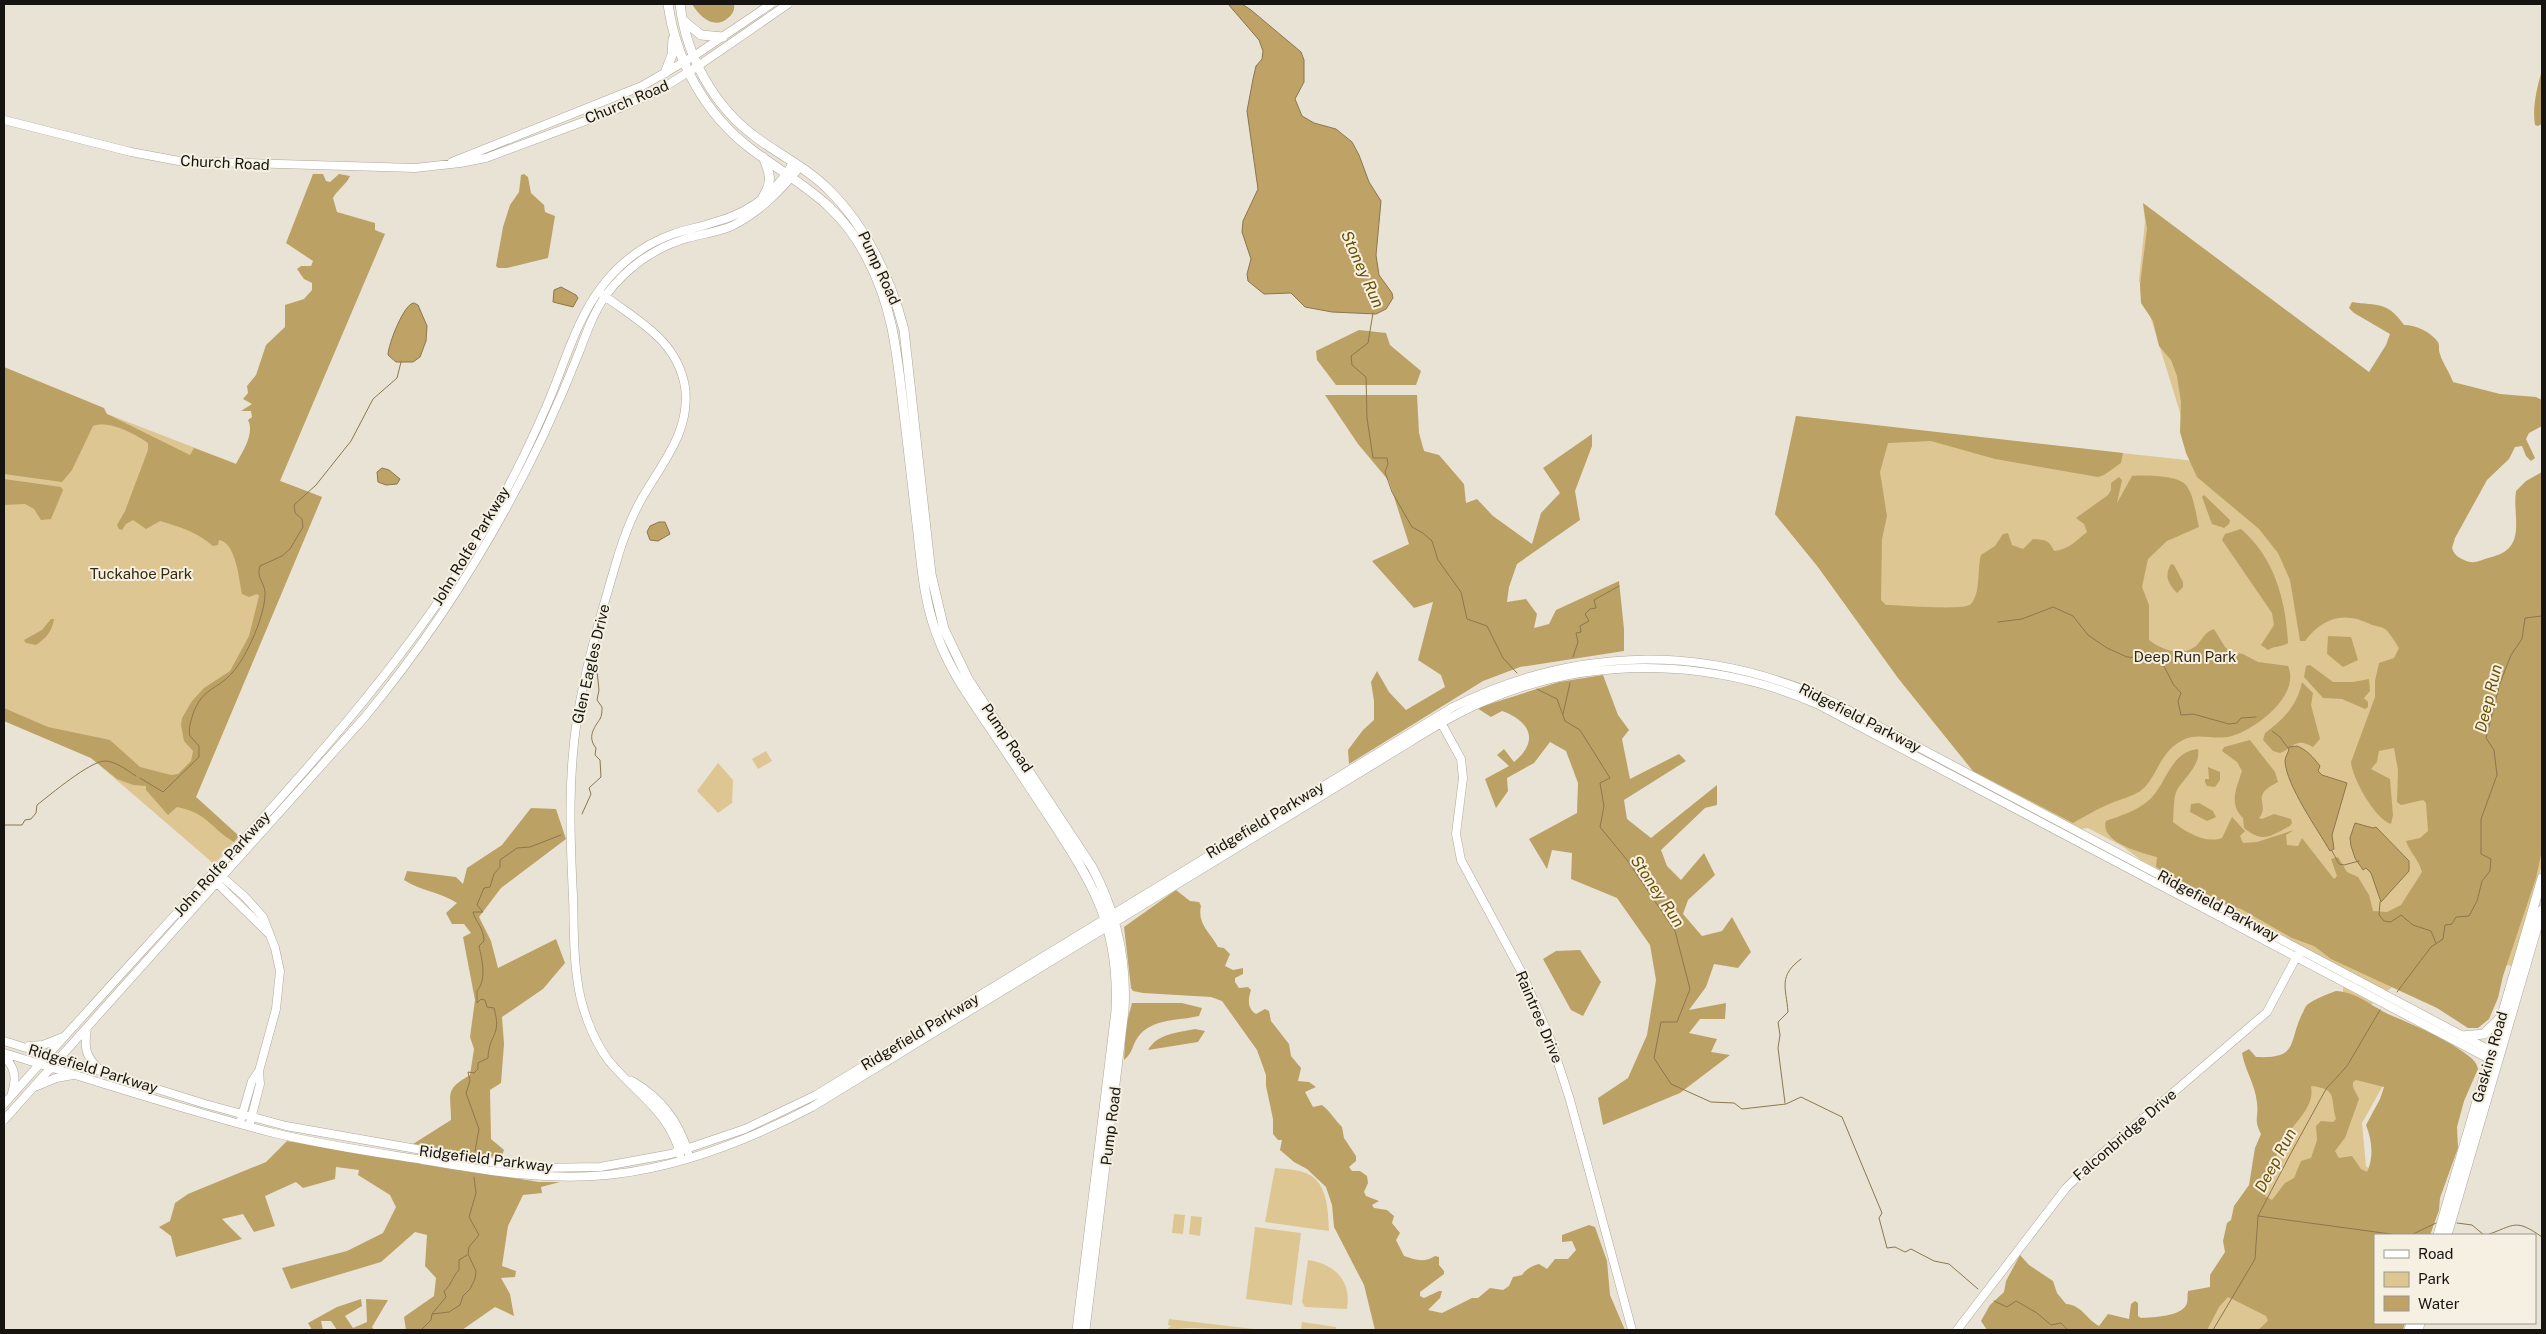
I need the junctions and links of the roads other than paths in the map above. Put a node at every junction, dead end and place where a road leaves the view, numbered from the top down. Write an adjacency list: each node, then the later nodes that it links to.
1 (668, 4): 6 (main road)
2 (680, 4): 5 (main road)
3 (771, 4): 7 (main road, Church Road)
4 (788, 4): 10 (main road, Church Road)
5 (682, 20): 7 (main road); 8 (main road)
6 (672, 29): 9 (main road); 12 (main road)
7 (723, 37): 8 (main road, Church Road)
8 (694, 56): 9 (main road, Church Road); 10 (main road)
9 (684, 62): 11 (main road); 12 (main road, Church Road)
10 (698, 66): 11 (main road, Church Road); 16 (main road)
11 (688, 73): 14 (main road); 15 (main road, Church Road)
12 (665, 74): 15 (main road, Church Road)
13 (4, 120): 15 (main road, Church Road)
14 (763, 157): 17 (main road); 18 (main road)
15 (450, 163)
16 (796, 165): 17 (main road); 26 (main road, Pump Road)
17 (789, 175): 18 (main road, John Rolfe Parkway); 20 (main road, John Rolfe Parkway); 26 (main road, Pump Road)
18 (763, 197): 19 (main road, John Rolfe Parkway)
19 (598, 291): 20 (main road, Glen Eagles Drive); 23 (main road, John Rolfe Parkway)
20 (605, 296): 23 (main road, John Rolfe Parkway); 51 (main road, Glen Eagles Drive)
21 (1437, 716): 22 (main road, Raintree Drive); 26 (main road, Ridgefield Parkway); 27 (main road, Ridgefield Parkway)
22 (1442, 723): 26 (main road, Ridgefield Parkway); 27 (main road, Ridgefield Parkway); 57 (main road, Raintree Drive)
23 (216, 876): 29 (main road, John Rolfe Parkway); 30 (main road, John Rolfe Parkway); 41 (main road)
24 (2542, 878): 28 (main road, Gaskins Road)
25 (2542, 910): 36 (main road, Gaskins Road)
26 (1110, 920): 51 (main road, Ridgefield Parkway); 52 (main road, Ridgefield Parkway); 55 (main road, Pump Road); 56 (main road, Pump Road)
27 (2298, 954): 31 (main road, Ridgefield Parkway); 36 (main road, Ridgefield Parkway); 58 (main road, Falconbridge Drive)
28 (2503, 1015): 31 (main road); 36 (main road, Gaskins Road)
29 (88, 1028): 37 (main road, John Rolfe Parkway); 40 (main road)
30 (65, 1036): 33 (main road); 35 (main road, John Rolfe Parkway)
31 (2462, 1036): 36 (main road, Ridgefield Parkway)
32 (4, 1041): 33 (main road, Ridgefield Parkway)
33 (21, 1046): 35 (main road, Ridgefield Parkway)
34 (4, 1054): 38 (main road, Ridgefield Parkway); 44 (main road)
35 (48, 1055): 37 (main road, Ridgefield Parkway); 38 (main road, John Rolfe Parkway)
36 (2494, 1057): 53 (main road, Gaskins Road); 54 (main road, Gaskins Road)
37 (60, 1058): 39 (main road, John Rolfe Parkway); 40 (main road, Ridgefield Parkway)
38 (40, 1064): 39 (main road, Ridgefield Parkway); 44 (main road, John Rolfe Parkway)
39 (51, 1068): 42 (main road, Ridgefield Parkway); 43 (main road, John Rolfe Parkway)
40 (100, 1071): 46 (main road, Ridgefield Parkway)
41 (259, 1071): 46 (main road); 47 (main road)
42 (76, 1075): 43 (main road); 49 (main road, Ridgefield Parkway)
43 (33, 1088): 48 (main road, John Rolfe Parkway)
44 (12, 1095): 45 (main road, John Rolfe Parkway)
45 (4, 1104)
46 (243, 1115): 47 (main road, Ridgefield Parkway); 49 (main road)
47 (251, 1118): 50 (main road); 51 (main road, Ridgefield Parkway)
48 (4, 1120)
49 (240, 1124): 50 (main road, Ridgefield Parkway)
50 (249, 1126): 52 (main road, Ridgefield Parkway)
51 (683, 1150): 52 (main road, Glen Eagles Drive)
52 (686, 1159)
53 (2438, 1234)
54 (2447, 1234)
55 (1077, 1330)
56 (1085, 1330)
57 (1632, 1330)
58 (1957, 1330)

